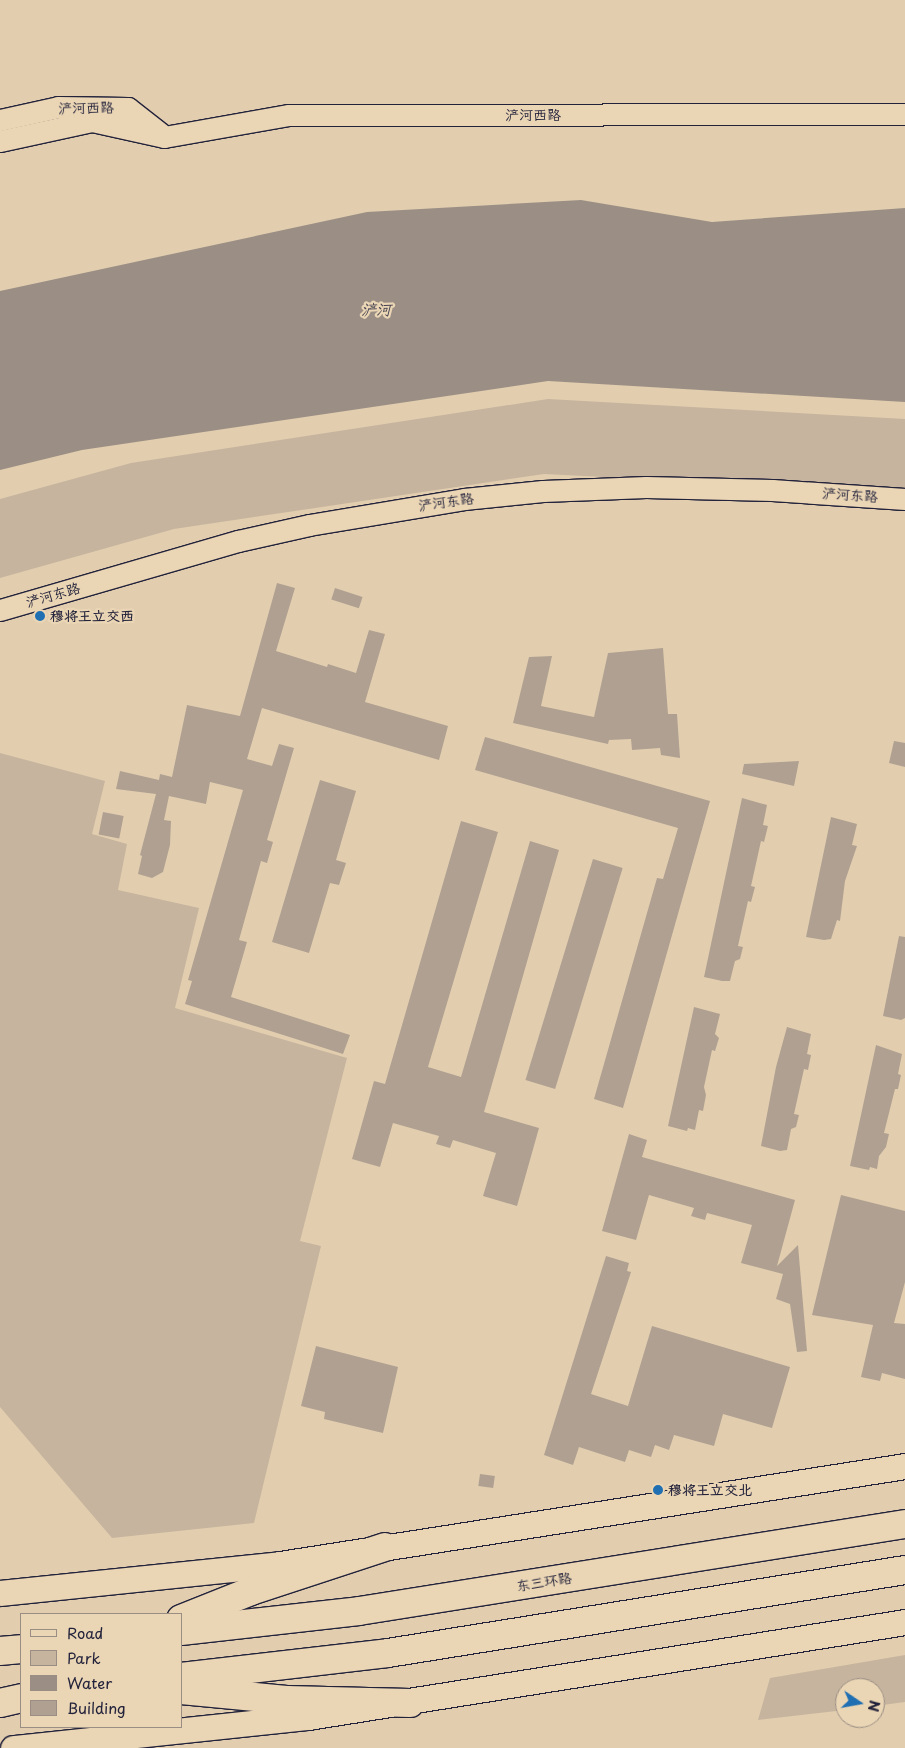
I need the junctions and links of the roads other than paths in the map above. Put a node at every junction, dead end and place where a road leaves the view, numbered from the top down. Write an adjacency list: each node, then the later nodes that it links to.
1 (905, 114): 3 (street, 浐河西路)
2 (0, 120): 3 (street, 浐河西路)
3 (164, 137): 4 (street, 浐河西路)
4 (0, 141)
5 (905, 499): 6 (street, 浐河东路)
6 (0, 610)
7 (905, 1466): 9 (main road)
8 (905, 1524): 14 (highway, 东三环路)
9 (385, 1547): 11 (main road); 12 (highway)
10 (905, 1570): 19 (highway)
11 (0, 1593)
12 (182, 1620)
13 (905, 1622): 25 (main road)
14 (182, 1631)
15 (0, 1640): 16 (highway)
16 (20, 1641)
17 (20, 1649): 18 (highway)
18 (0, 1651)
19 (182, 1677)
20 (182, 1690): 25 (highway)
21 (20, 1692): 22 (highway)
22 (0, 1693)
23 (20, 1698): 24 (highway)
24 (0, 1703)
25 (410, 1703): 26 (main road)
26 (13, 1748)

